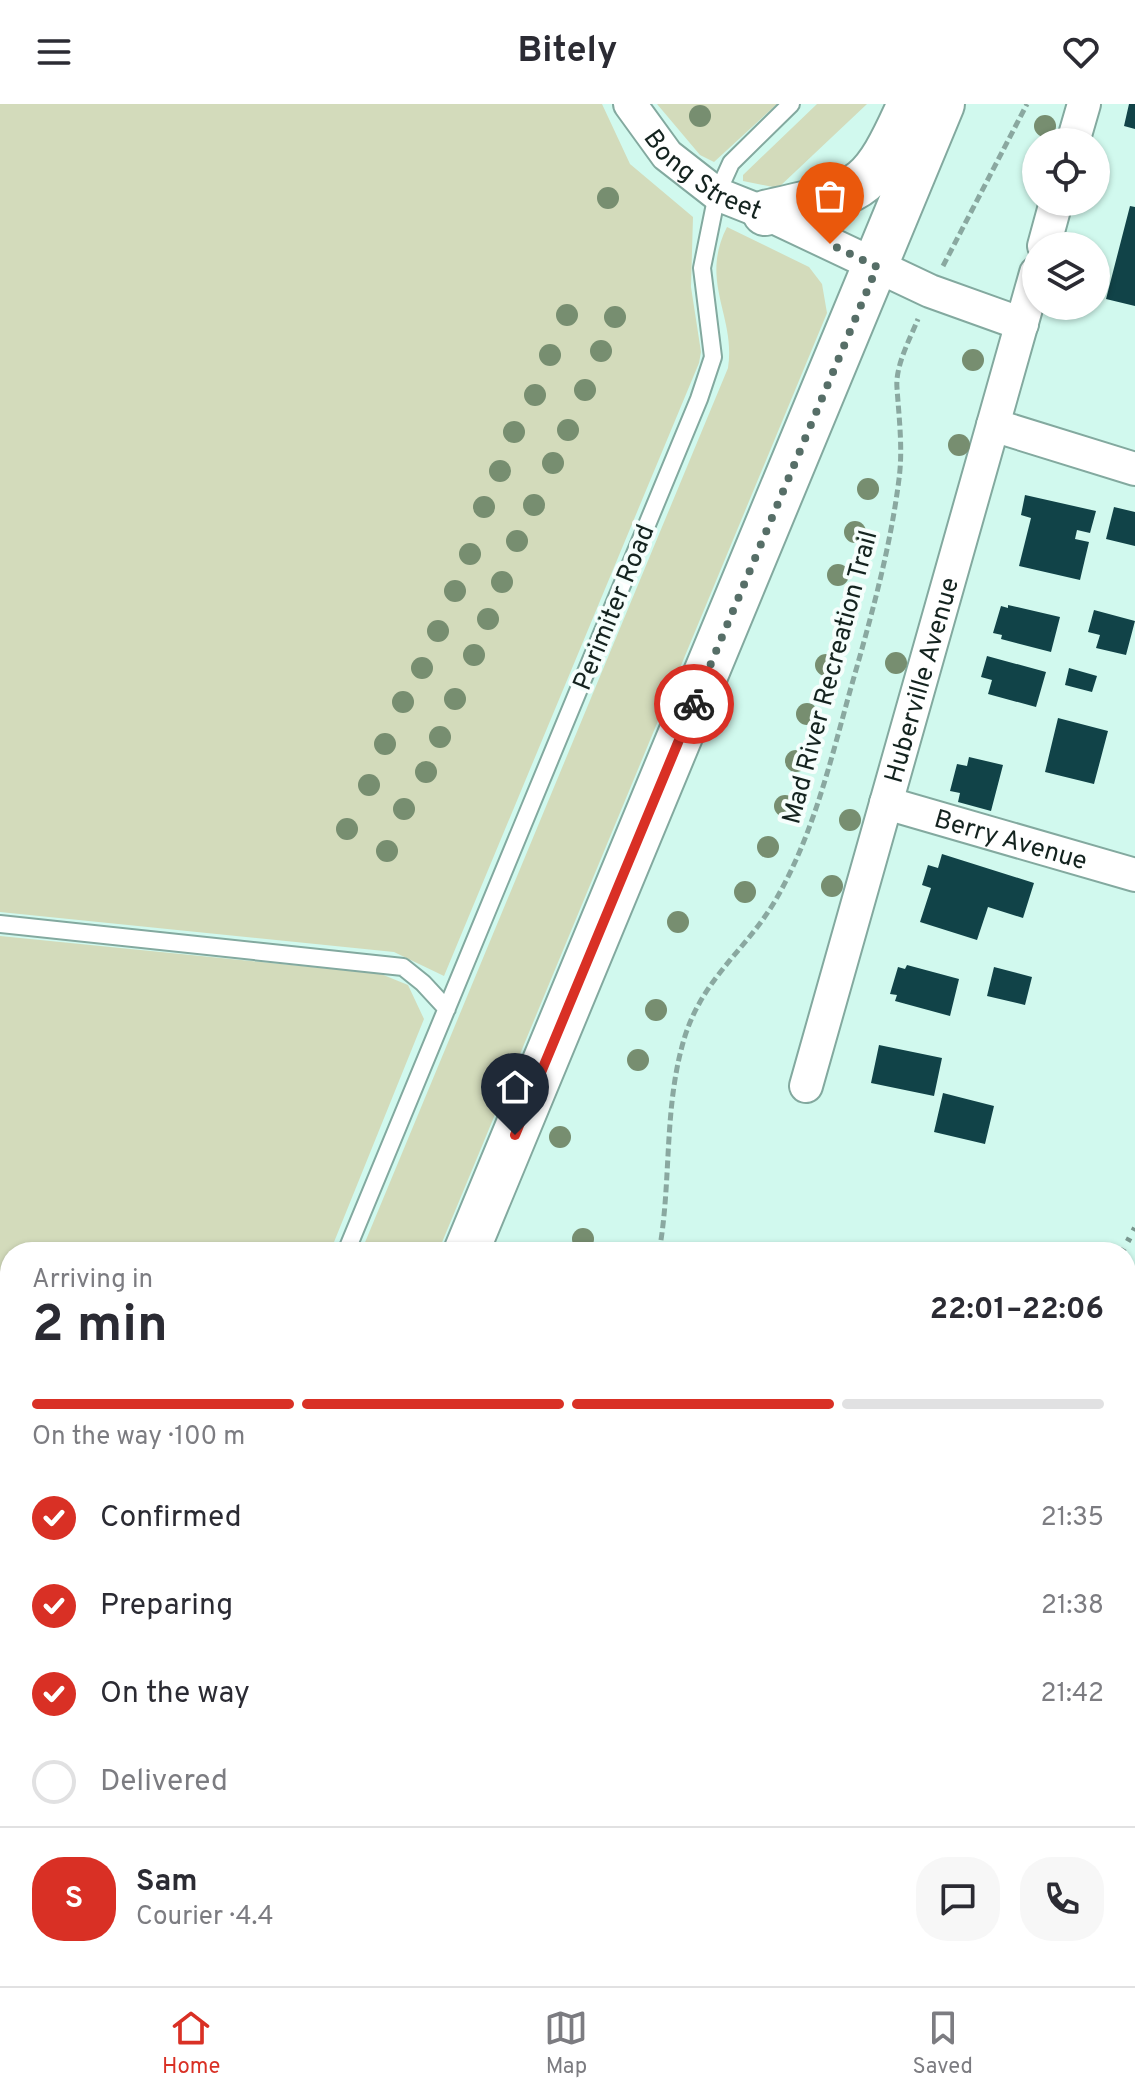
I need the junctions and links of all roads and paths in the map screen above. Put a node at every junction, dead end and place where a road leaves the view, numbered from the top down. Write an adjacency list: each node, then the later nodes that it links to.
1 (630, 104): 8 (street, Bong Street)
2 (791, 104): 8 (lane, Perimiter Road)
3 (910, 104): 9 (main road)
4 (942, 104): 10 (main road)
5 (1027, 104): 11 (path, Mad River Recreation Trail)
6 (1084, 104): 7 (street)
7 (1077, 128)
8 (717, 194): 9 (street, Bong Street); 19 (lane, Perimiter Road)
9 (765, 213): 10 (street, Bong Street)
10 (877, 267): 11 (street, Bong Street); 22 (main road)
11 (930, 291): 13 (street, Bong Street); 23 (path, Mad River Recreation Trail)
12 (1023, 320): 13 (street, Huberville Avenue)
13 (1022, 324): 14 (street, Huberville Avenue)
14 (993, 425): 15 (street); 16 (street, Huberville Avenue)
15 (1135, 469)
16 (886, 803): 17 (street, Berry Avenue); 20 (street, Huberville Avenue)
17 (1135, 875)
18 (0, 924): 19 (lane)
19 (447, 1009): 21 (lane, Perimiter Road)
20 (806, 1086)
21 (350, 1242)
22 (470, 1242)
23 (661, 1242)

